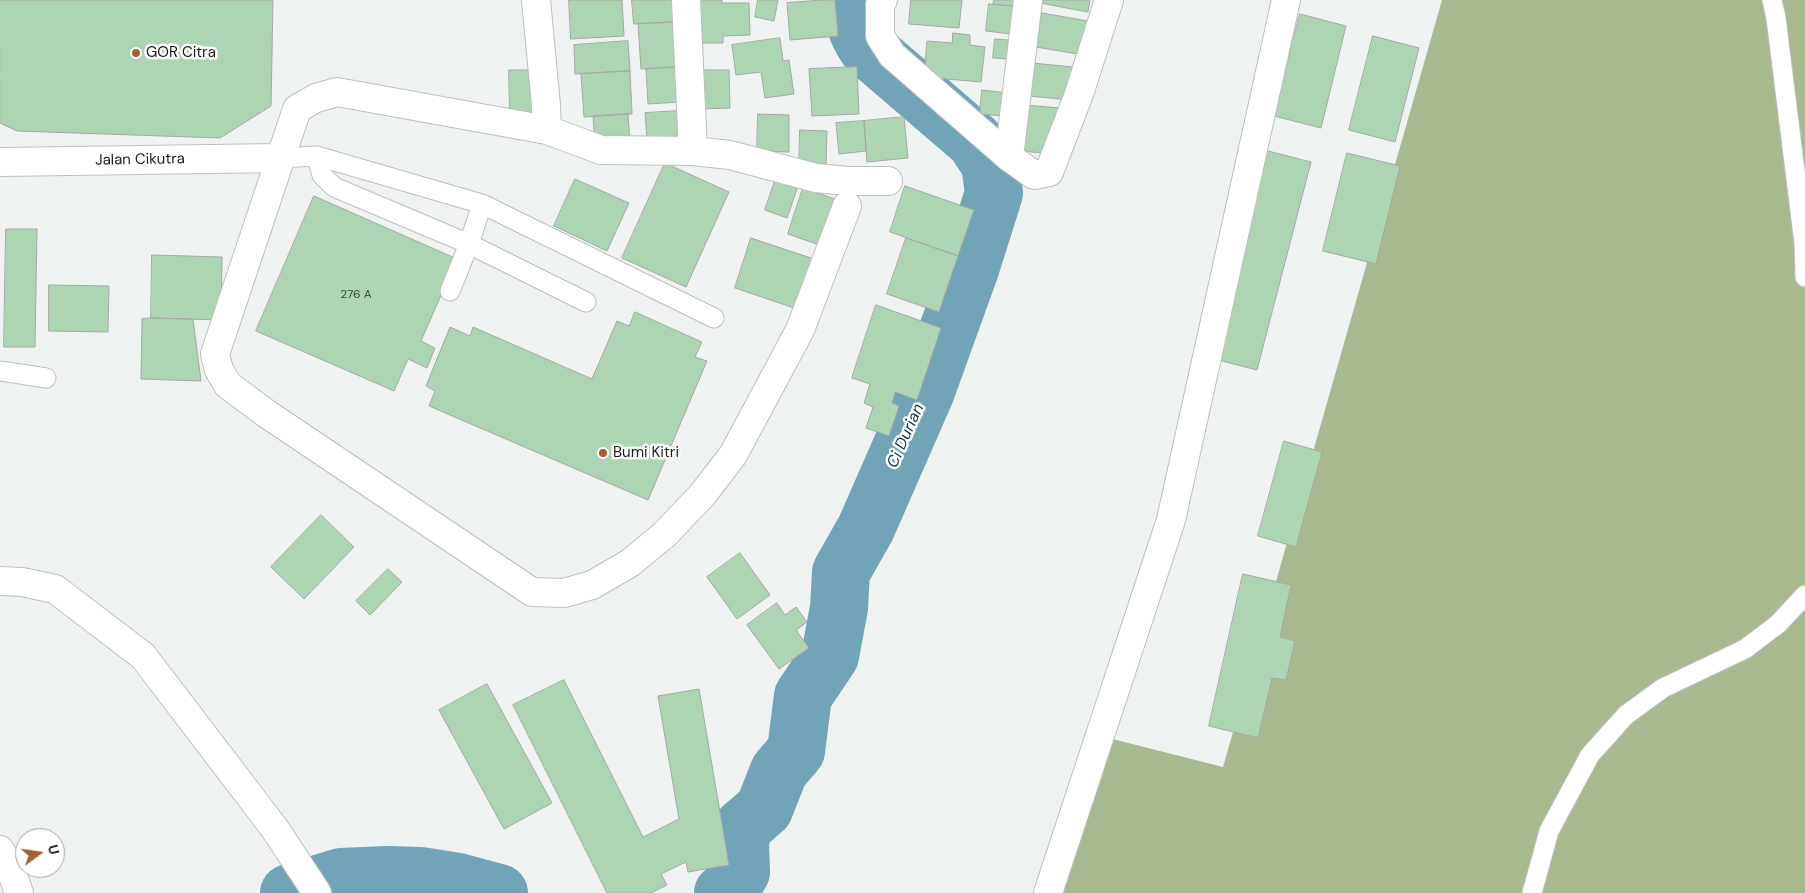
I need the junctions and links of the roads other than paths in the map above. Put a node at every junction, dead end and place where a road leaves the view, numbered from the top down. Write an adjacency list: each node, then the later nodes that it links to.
1 (536, 0): 8 (street)
2 (686, 0): 9 (street)
3 (883, 0): 11 (street)
4 (1028, 0): 11 (street)
5 (1109, 0): 11 (street)
6 (1286, 0): 29 (street)
7 (1772, 0): 18 (lane)
8 (547, 130): 9 (street); 12 (street)
9 (692, 151): 14 (street)
10 (317, 156): 12 (lane); 15 (lane); 17 (lane)
11 (1010, 157)
12 (280, 158): 13 (street, Jalan Cikutra); 16 (street)
13 (0, 162)
14 (888, 181)
15 (482, 204): 17 (lane); 21 (lane)
16 (847, 206)
17 (469, 244): 19 (lane); 20 (lane)
18 (1805, 277)
19 (450, 291)
20 (586, 302)
21 (714, 318)
22 (0, 371): 23 (lane)
23 (46, 378)
24 (0, 581): 28 (street)
25 (1805, 595): 30 (lane)
26 (0, 850): 27 (street)
27 (20, 893)
28 (317, 893)
29 (1048, 893)
30 (1532, 893)

